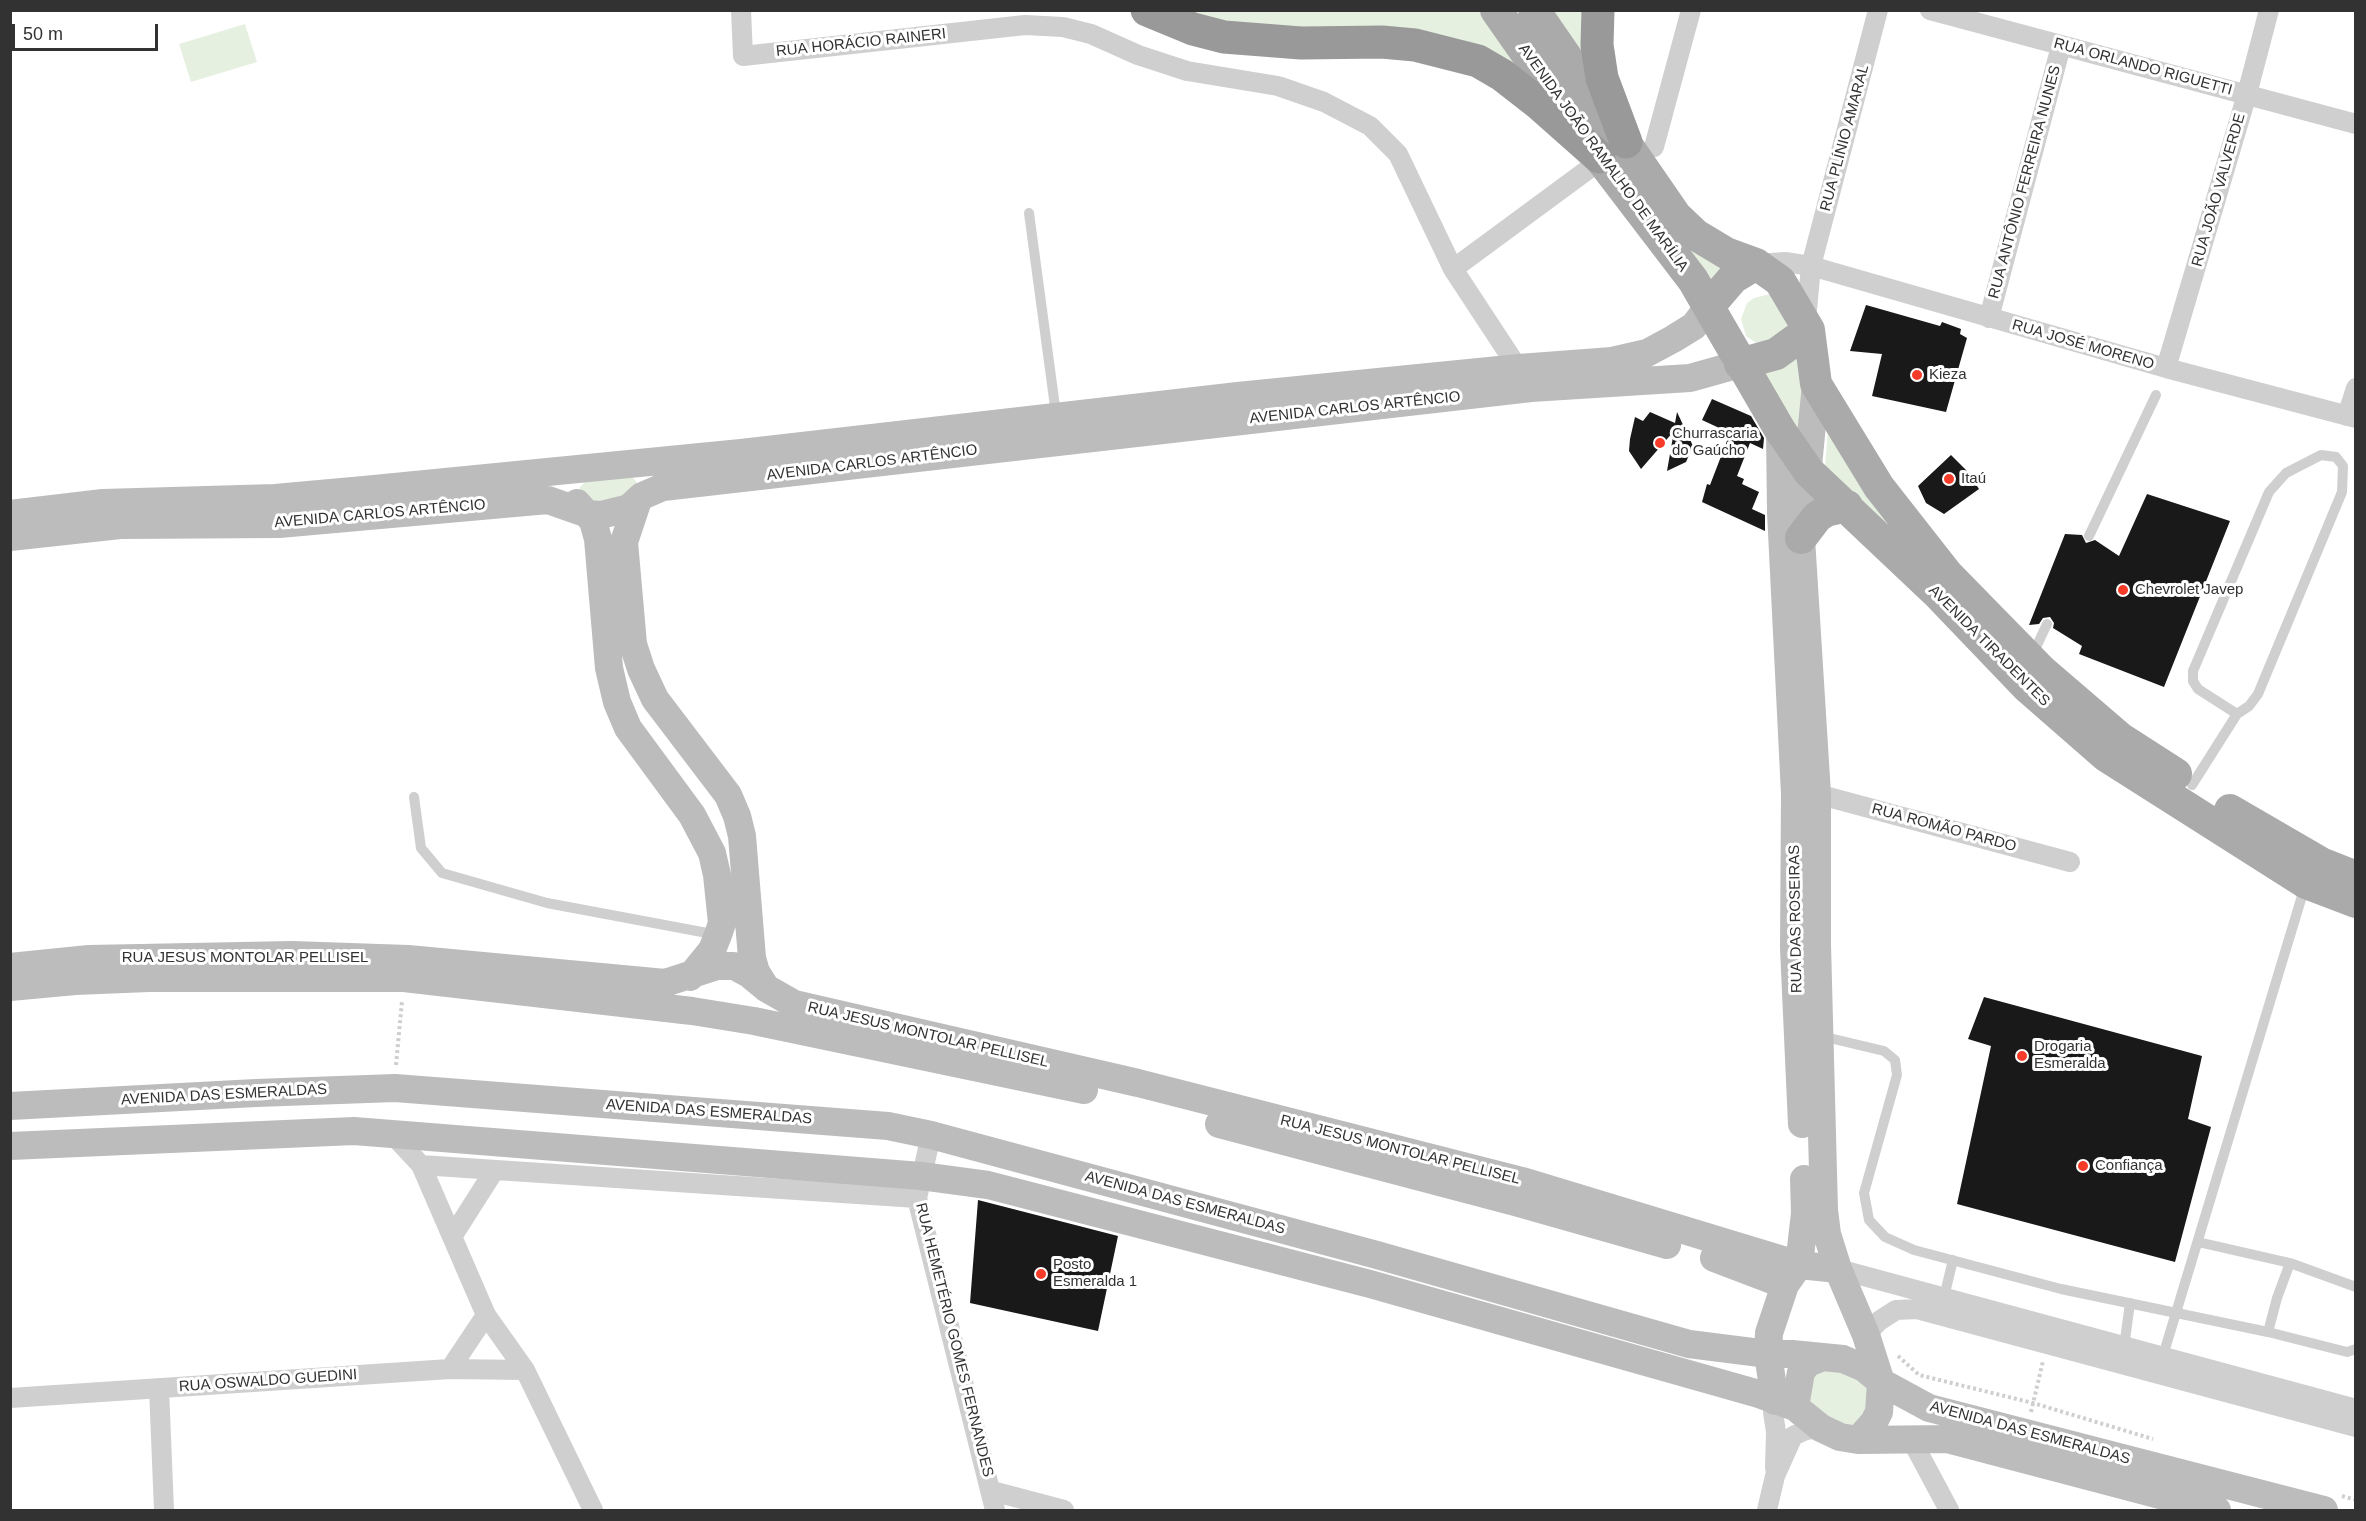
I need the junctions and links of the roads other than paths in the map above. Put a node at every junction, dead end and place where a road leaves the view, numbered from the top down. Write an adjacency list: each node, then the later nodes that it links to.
1 (741, 10): 17 (street, RUA HORÁCIO RAINERI)
2 (1147, 10): 13 (highway)
3 (1496, 10): 13 (main road, AVENIDA JOÃO RAMALHO DE MARÍLIA)
4 (1533, 10): 13 (main road, AVENIDA JOÃO RAMALHO DE MARÍLIA)
5 (1598, 10): 13 (highway)
6 (1691, 10): 13 (street)
7 (1878, 10): 16 (street, RUA PLÍNIO AMARAL)
8 (1930, 10): 10 (street, RUA ORLANDO RIGUETTI)
9 (2269, 10): 11 (street, RUA JOÃO VALVERDE)
10 (2061, 46): 11 (street, RUA ORLANDO RIGUETTI); 19 (street, RUA ANTÔNIO FERREIRA NUNES)
11 (2247, 94): 12 (street, RUA ORLANDO RIGUETTI); 22 (street, RUA JOÃO VALVERDE)
12 (2355, 124)
13 (1617, 153): 15 (main road, AVENIDA JOÃO RAMALHO DE MARÍLIA); 17 (street); 18 (main road, AVENIDA JOÃO RAMALHO DE MARÍLIA)
14 (1029, 213): 29 (lane)
15 (1756, 264): 16 (street, RUA JOSÉ MORENO); 18 (main road); 20 (main road)
16 (1811, 266): 19 (street, RUA JOSÉ MORENO); 20 (street, RUA PLÍNIO AMARAL)
17 (1453, 269): 23 (street)
18 (1709, 306): 21 (main road); 23 (main road, AVENIDA CARLOS ARTÊNCIO)
19 (1989, 318): 22 (street, RUA JOSÉ MORENO)
20 (1807, 326): 21 (main road); 24 (main road)
21 (1740, 364): 23 (main road, AVENIDA CARLOS ARTÊNCIO); 30 (main road, AVENIDA TIRADENTES)
22 (2166, 368): 28 (street, RUA JOSÉ MORENO)
23 (1525, 378): 27 (main road, AVENIDA CARLOS ARTÊNCIO)
24 (1816, 384): 32 (main road, RUA DAS ROSEIRAS); 42 (main road, AVENIDA TIRADENTES)
25 (2355, 388): 28 (street)
26 (2156, 395): 38 (lane)
27 (1239, 408): 29 (main road, AVENIDA CARLOS ARTÊNCIO); 33 (main road, AVENIDA CARLOS ARTÊNCIO)
28 (2351, 417)
29 (1057, 418): 31 (main road, AVENIDA CARLOS ARTÊNCIO)
30 (1780, 430): 32 (main road, AVENIDA TIRADENTES); 45 (main road, RUA DAS ROSEIRAS)
31 (605, 466): 33 (main road); 34 (main road, AVENIDA CARLOS ARTÊNCIO); 37 (main road)
32 (1809, 472): 35 (main road, AVENIDA TIRADENTES); 40 (main road, RUA DAS ROSEIRAS)
33 (640, 500): 37 (main road, AVENIDA CARLOS ARTÊNCIO); 56 (main road)
34 (366, 503): 36 (main road, AVENIDA CARLOS ARTÊNCIO); 37 (main road, AVENIDA CARLOS ARTÊNCIO); 39 (main road, AVENIDA CARLOS ARTÊNCIO)
35 (1847, 506): 40 (main road); 49 (main road, AVENIDA TIRADENTES)
36 (10, 514)
37 (588, 514): 51 (main road)
38 (2089, 536)
39 (10, 537)
40 (1801, 538): 45 (main road, RUA DAS ROSEIRAS)
41 (2047, 624): 42 (lane)
42 (2031, 659): 44 (main road, AVENIDA TIRADENTES)
43 (2237, 714): 43 (lane); 44 (lane)
44 (2192, 785): 48 (main road, AVENIDA TIRADENTES)
45 (1806, 794): 47 (street, RUA ROMÃO PARDO); 52 (main road, RUA DAS ROSEIRAS)
46 (414, 797): 51 (lane)
47 (2070, 862)
48 (2355, 877)
49 (2306, 883): 50 (main road, AVENIDA TIRADENTES); 70 (lane)
50 (2355, 903)
51 (718, 934): 54 (main road)
52 (1806, 946): 59 (main road, RUA DAS ROSEIRAS); 61 (main road, RUA DAS ROSEIRAS)
53 (10, 967): 54 (main road, RUA JESUS MONTOLAR PELLISEL)
54 (690, 976): 56 (main road, RUA JESUS MONTOLAR PELLISEL); 57 (main road)
55 (10, 987): 57 (main road, RUA JESUS MONTOLAR PELLISEL)
56 (766, 988): 58 (main road); 68 (main road, RUA JESUS MONTOLAR PELLISEL)
57 (692, 1011): 58 (main road, RUA JESUS MONTOLAR PELLISEL)
58 (754, 1021): 68 (main road, RUA JESUS MONTOLAR PELLISEL)
59 (1819, 1035): 61 (main road, RUA DAS ROSEIRAS); 72 (lane)
60 (10, 1106): 63 (main road, AVENIDA DAS ESMERALDAS)
61 (1811, 1122): 74 (main road, RUA DAS ROSEIRAS); 75 (main road, RUA DAS ROSEIRAS)
62 (392, 1134): 64 (main road, AVENIDA DAS ESMERALDAS); 65 (street); 67 (main road, AVENIDA DAS ESMERALDAS)
63 (931, 1135): 67 (street, RUA HEMETÉRIO GOMES FERNANDES); 71 (main road, AVENIDA DAS ESMERALDAS)
64 (10, 1146)
65 (421, 1165): 66 (street); 69 (street)
66 (494, 1171): 67 (street); 69 (street)
67 (919, 1187): 76 (main road, AVENIDA DAS ESMERALDAS); 102 (street, RUA HEMETÉRIO GOMES FERNANDES)
68 (1518, 1191): 75 (main road, RUA JESUS MONTOLAR PELLISEL)
69 (452, 1237): 81 (street)
70 (2198, 1242): 73 (lane); 80 (lane)
71 (1377, 1256): 76 (main road); 86 (main road, AVENIDA DAS ESMERALDAS)
72 (1953, 1260): 78 (lane); 79 (lane)
73 (2290, 1263): 77 (lane); 82 (lane)
74 (1838, 1269): 75 (main road, RUA JESUS MONTOLAR PELLISEL); 78 (street); 83 (main road, RUA DAS ROSEIRAS)
75 (1792, 1275): 86 (main road, RUA DAS ROSEIRAS)
76 (1370, 1284): 95 (main road, AVENIDA DAS ESMERALDAS)
77 (2355, 1287)
78 (1944, 1297): 84 (street)
79 (2130, 1303): 80 (lane); 84 (lane)
80 (2177, 1313): 82 (lane); 88 (lane)
81 (486, 1315): 89 (street); 90 (street)
82 (2268, 1332): 85 (lane)
83 (1866, 1335): 88 (street); 91 (main road, RUA DAS ROSEIRAS)
84 (2124, 1347): 88 (street)
85 (2355, 1349)
86 (1768, 1354): 87 (main road, AVENIDA DAS ESMERALDAS); 95 (main road, RUA DAS ROSEIRAS)
87 (1823, 1357): 91 (main road, AVENIDA DAS ESMERALDAS); 95 (main road)
88 (2160, 1366): 96 (street); 97 (street)
89 (450, 1369): 90 (street, RUA OSWALDO GUEDINI); 92 (street, RUA OSWALDO GUEDINI)
90 (525, 1370): 105 (street)
91 (1881, 1382): 94 (main road, AVENIDA DAS ESMERALDAS); 100 (main road)
92 (159, 1388): 93 (street, RUA OSWALDO GUEDINI); 104 (street)
93 (10, 1398)
94 (1912, 1399): 99 (main road); 103 (main road, AVENIDA DAS ESMERALDAS)
95 (1785, 1404): 98 (main road); 101 (street)
96 (2355, 1409)
97 (2355, 1427)
98 (1821, 1428): 100 (main road); 101 (street)
99 (1911, 1438): 100 (main road, AVENIDA DAS ESMERALDAS); 108 (street); 109 (main road, AVENIDA DAS ESMERALDAS)
100 (1858, 1440)
101 (1775, 1476): 107 (street)
102 (993, 1501): 106 (street)
103 (2329, 1502)
104 (164, 1510)
105 (592, 1510)
106 (1064, 1510)
107 (1767, 1510)
108 (1949, 1510)
109 (2217, 1510)

